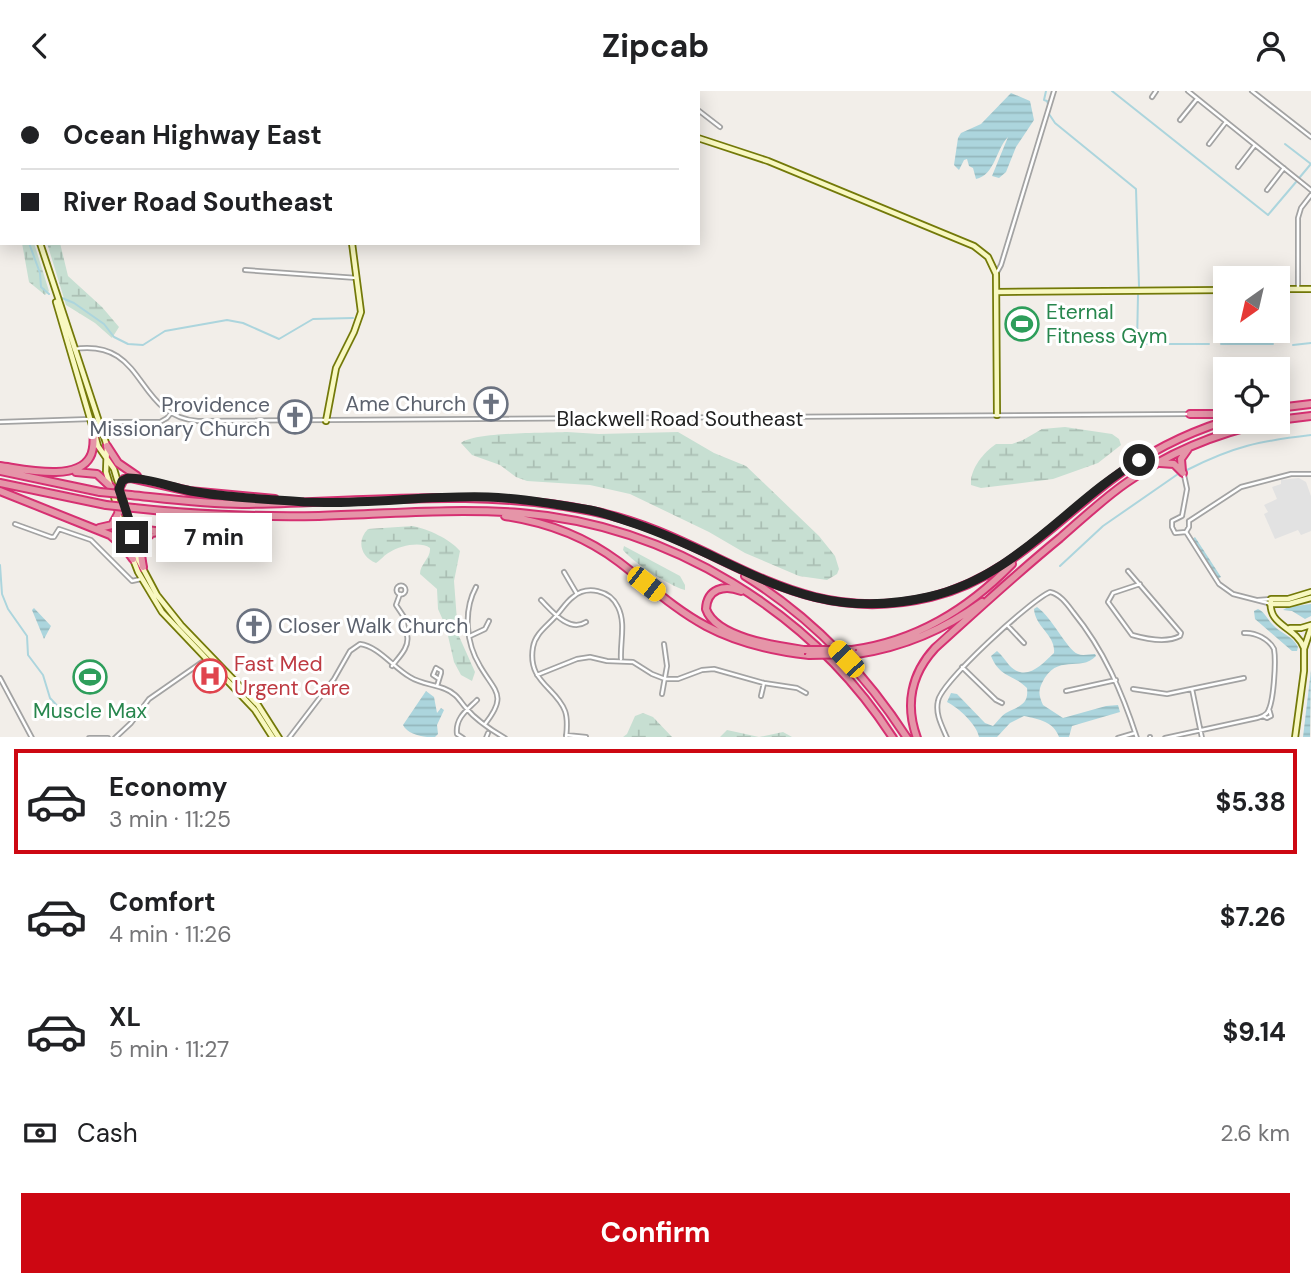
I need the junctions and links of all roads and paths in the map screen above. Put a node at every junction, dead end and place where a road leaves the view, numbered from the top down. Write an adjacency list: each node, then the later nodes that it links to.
1 (1054, 91): 23 (street)
2 (1156, 91): 5 (street)
3 (1188, 91): 6 (street)
4 (1252, 91): 11 (street)
5 (1152, 97)
6 (1197, 99): 8 (street); 9 (street)
7 (700, 112): 10 (street)
8 (1180, 120)
9 (1226, 122): 13 (street); 14 (street)
10 (720, 127)
11 (1311, 137)
12 (700, 139): 23 (street)
13 (1209, 144)
14 (1255, 145): 15 (street); 16 (street)
15 (1238, 167)
16 (1284, 168): 17 (street); 18 (street)
17 (1267, 190)
18 (1311, 190)
19 (1311, 195): 26 (street)
20 (41, 245): 30 (street)
21 (352, 245): 24 (street)
22 (245, 270): 24 (street)
23 (996, 274): 29 (street)
24 (357, 278): 41 (street)
25 (1290, 289): 26 (street)
26 (1298, 289): 27 (street)
27 (1311, 289)
28 (1213, 290): 29 (street)
29 (997, 292): 36 (street)
30 (73, 350): 33 (street, Blackwell Road Southeast); 40 (street); 49 (street)
31 (1308, 404): 32 (highway); 39 (highway)
32 (1290, 406)
33 (171, 413): 41 (street, Blackwell Road Southeast); 43 (street, Blackwell Road Southeast)
34 (1191, 414): 35 (highway); 36 (street, Blackwell Road Southeast); 45 (highway)
35 (1213, 414)
36 (997, 415): 41 (street, Blackwell Road Southeast)
37 (1311, 416): 39 (highway)
38 (1290, 418): 39 (highway)
39 (1293, 418)
40 (91, 419): 42 (street); 46 (street)
41 (326, 421)
42 (0, 422)
43 (113, 422)
44 (1213, 425): 45 (highway)
45 (1202, 429): 75 (highway)
46 (94, 430): 50 (street); 54 (highway)
47 (1223, 434): 48 (highway)
48 (1192, 445): 52 (highway); 55 (highway)
49 (107, 446): 50 (street); 57 (highway)
50 (107, 460): 59 (street); 60 (street)
51 (0, 465): 54 (highway)
52 (1152, 466): 55 (highway); 80 (highway)
53 (0, 471): 62 (highway, bridge)
54 (71, 472): 59 (highway)
55 (1183, 473): 66 (street)
56 (1311, 474): 68 (street)
57 (145, 480): 60 (highway); 62 (highway)
58 (0, 483): 65 (highway, bridge)
59 (111, 487): 63 (street)
60 (119, 489): 67 (street)
61 (0, 491): 70 (highway)
62 (308, 502): 74 (highway)
63 (119, 512): 70 (highway); 73 (street)
64 (469, 512): 65 (highway); 89 (highway); 103 (highway)
65 (276, 516): 71 (highway)
66 (1182, 516): 68 (street); 72 (street)
67 (129, 521): 71 (highway); 73 (street)
68 (1189, 521): 72 (street)
69 (15, 524): 81 (street)
70 (88, 525): 76 (highway)
71 (157, 531): 77 (highway)
72 (1186, 532): 88 (street)
73 (131, 544): 76 (street); 77 (street)
74 (695, 547): 75 (highway); 140 (highway)
75 (1023, 552): 102 (highway)
76 (132, 559): 81 (street)
77 (143, 567): 91 (street)
78 (1128, 571): 82 (street)
79 (564, 572): 85 (street)
80 (1014, 577): 102 (highway); 141 (highway)
81 (141, 579): 91 (street); 104 (street)
82 (1140, 584): 82 (street)
83 (476, 587): 98 (street)
84 (400, 594): 106 (street)
85 (577, 594): 90 (street); 105 (street)
86 (1311, 595): 88 (street)
87 (541, 600): 90 (street)
88 (1270, 601): 96 (street)
89 (767, 605): 103 (highway); 139 (highway)
90 (557, 615): 93 (street); 108 (street)
91 (174, 617): 104 (street)
92 (489, 621): 98 (street)
93 (586, 622)
94 (1008, 626): 99 (street); 107 (street); 113 (street)
95 (1311, 626): 96 (street); 101 (street)
96 (1289, 628): 101 (street)
97 (1244, 633): 126 (street)
98 (470, 636): 125 (street)
99 (1024, 643)
100 (664, 644): 112 (street)
101 (1304, 649): 146 (street)
102 (855, 652): 103 (highway, bridge)
103 (806, 653)
104 (208, 657): 132 (street); 133 (street); 134 (street)
105 (621, 660): 108 (street); 112 (street)
106 (392, 666): 115 (street); 135 (street)
107 (962, 667): 123 (street); 142 (street)
108 (537, 675): 128 (street)
109 (0, 678): 129 (street)
110 (1244, 678): 117 (street)
111 (439, 679): 115 (street)
112 (665, 679): 114 (street); 120 (street)
113 (1116, 680): 118 (street); 127 (street)
114 (764, 683): 119 (street); 121 (street)
115 (437, 686): 124 (street)
116 (1133, 689): 117 (street)
117 (1192, 689): 126 (street)
118 (1066, 691)
119 (806, 693)
120 (662, 694)
121 (761, 696)
122 (477, 700): 124 (street)
123 (1002, 703)
124 (467, 709): 125 (street); 136 (street)
125 (485, 725): 137 (street)
126 (1200, 730): 144 (street); 145 (street)
127 (1136, 735): 143 (street)
128 (566, 736): 138 (street)
129 (32, 737)
130 (89, 737): 131 (street)
131 (108, 737)
132 (115, 737)
133 (273, 737)
134 (279, 737)
135 (289, 737)
136 (463, 737)
137 (505, 737)
138 (586, 737)
139 (893, 737)
140 (907, 737)
141 (918, 737)
142 (947, 737)
143 (1118, 737)
144 (1165, 737)
145 (1202, 737)
146 (1295, 737)

